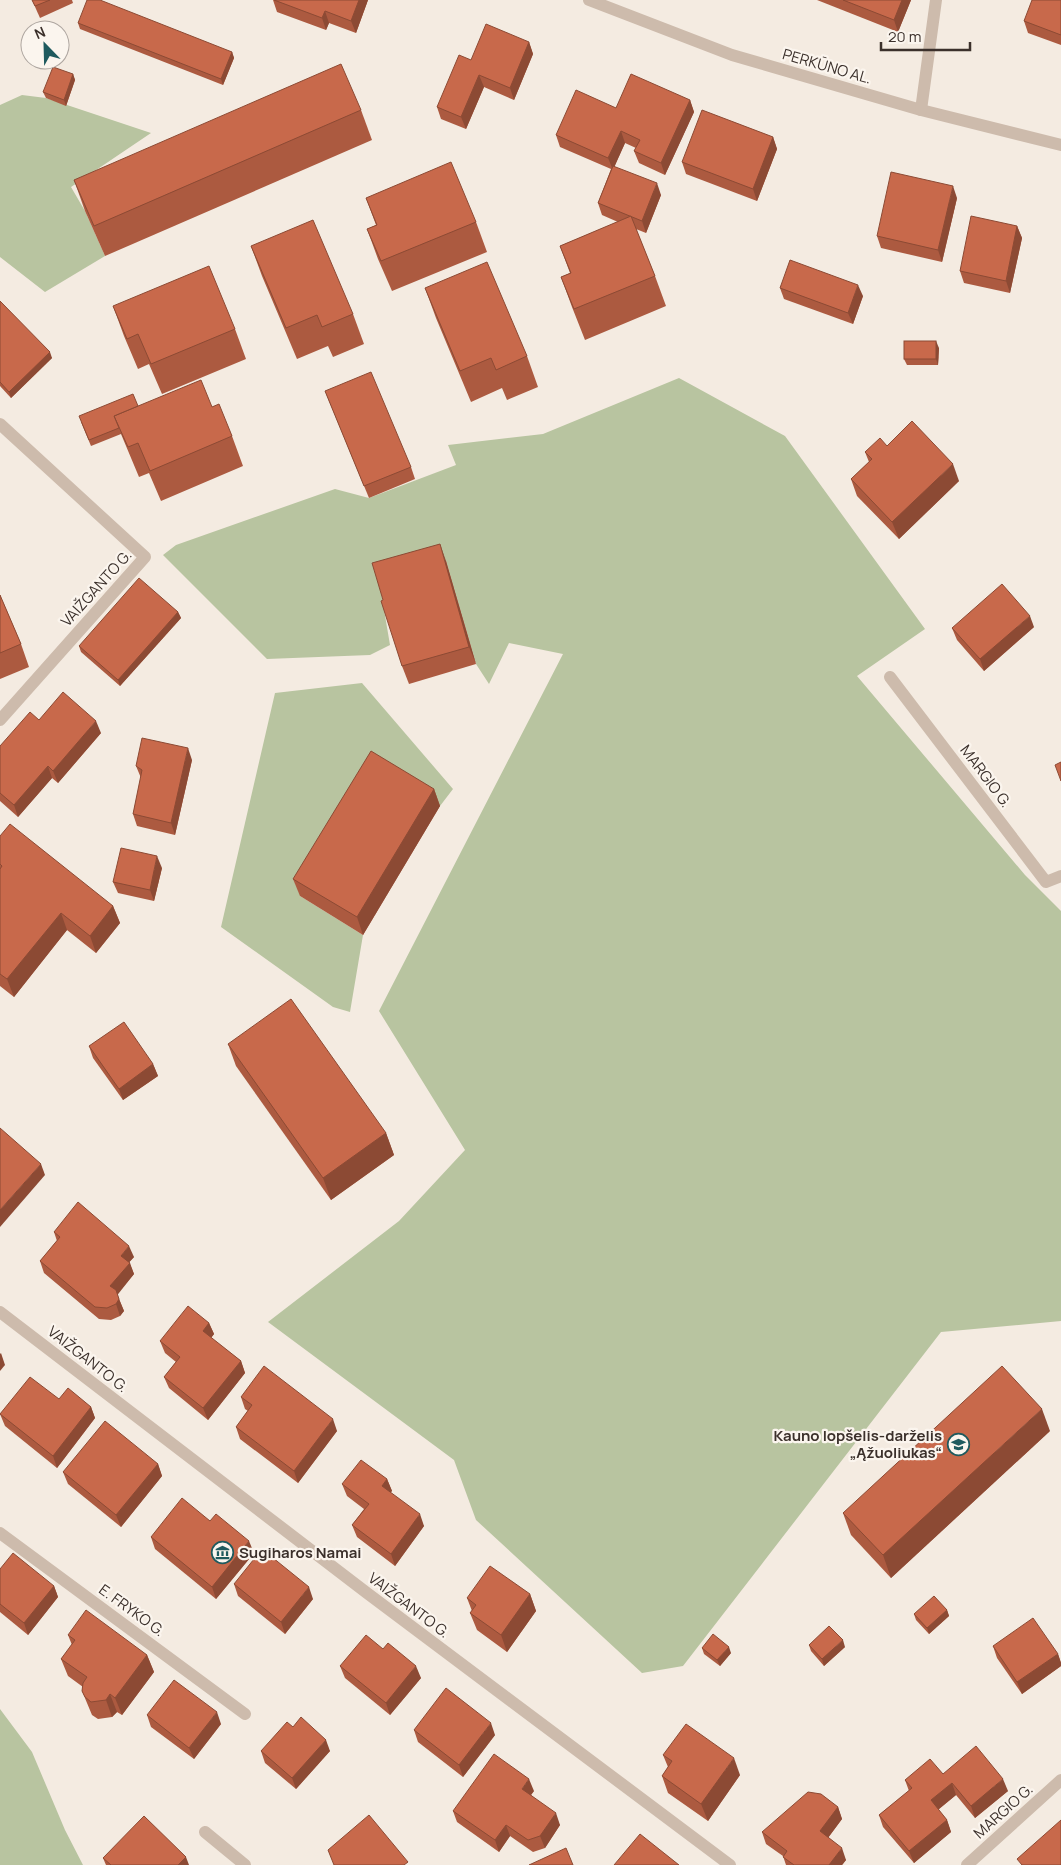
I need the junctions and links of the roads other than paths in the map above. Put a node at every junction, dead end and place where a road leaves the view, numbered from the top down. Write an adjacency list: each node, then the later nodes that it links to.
1 (589, 0): 3 (street, PERKŪNO AL.)
2 (936, 0): 3 (street)
3 (921, 110): 4 (street, PERKŪNO AL.)
4 (1061, 144)
5 (0, 424): 7 (street, VAIŽGANTO G.)
6 (890, 677): 8 (street, MARGIO G.)
7 (0, 720)
8 (1061, 876)
9 (0, 1312): 15 (street, VAIŽGANTO G.)
10 (0, 1533): 11 (street, E. FRYKO G.)
11 (244, 1714)
12 (1061, 1780): 16 (street, MARGIO G.)
13 (206, 1832): 14 (street)
14 (245, 1865)
15 (730, 1865)
16 (967, 1865)

